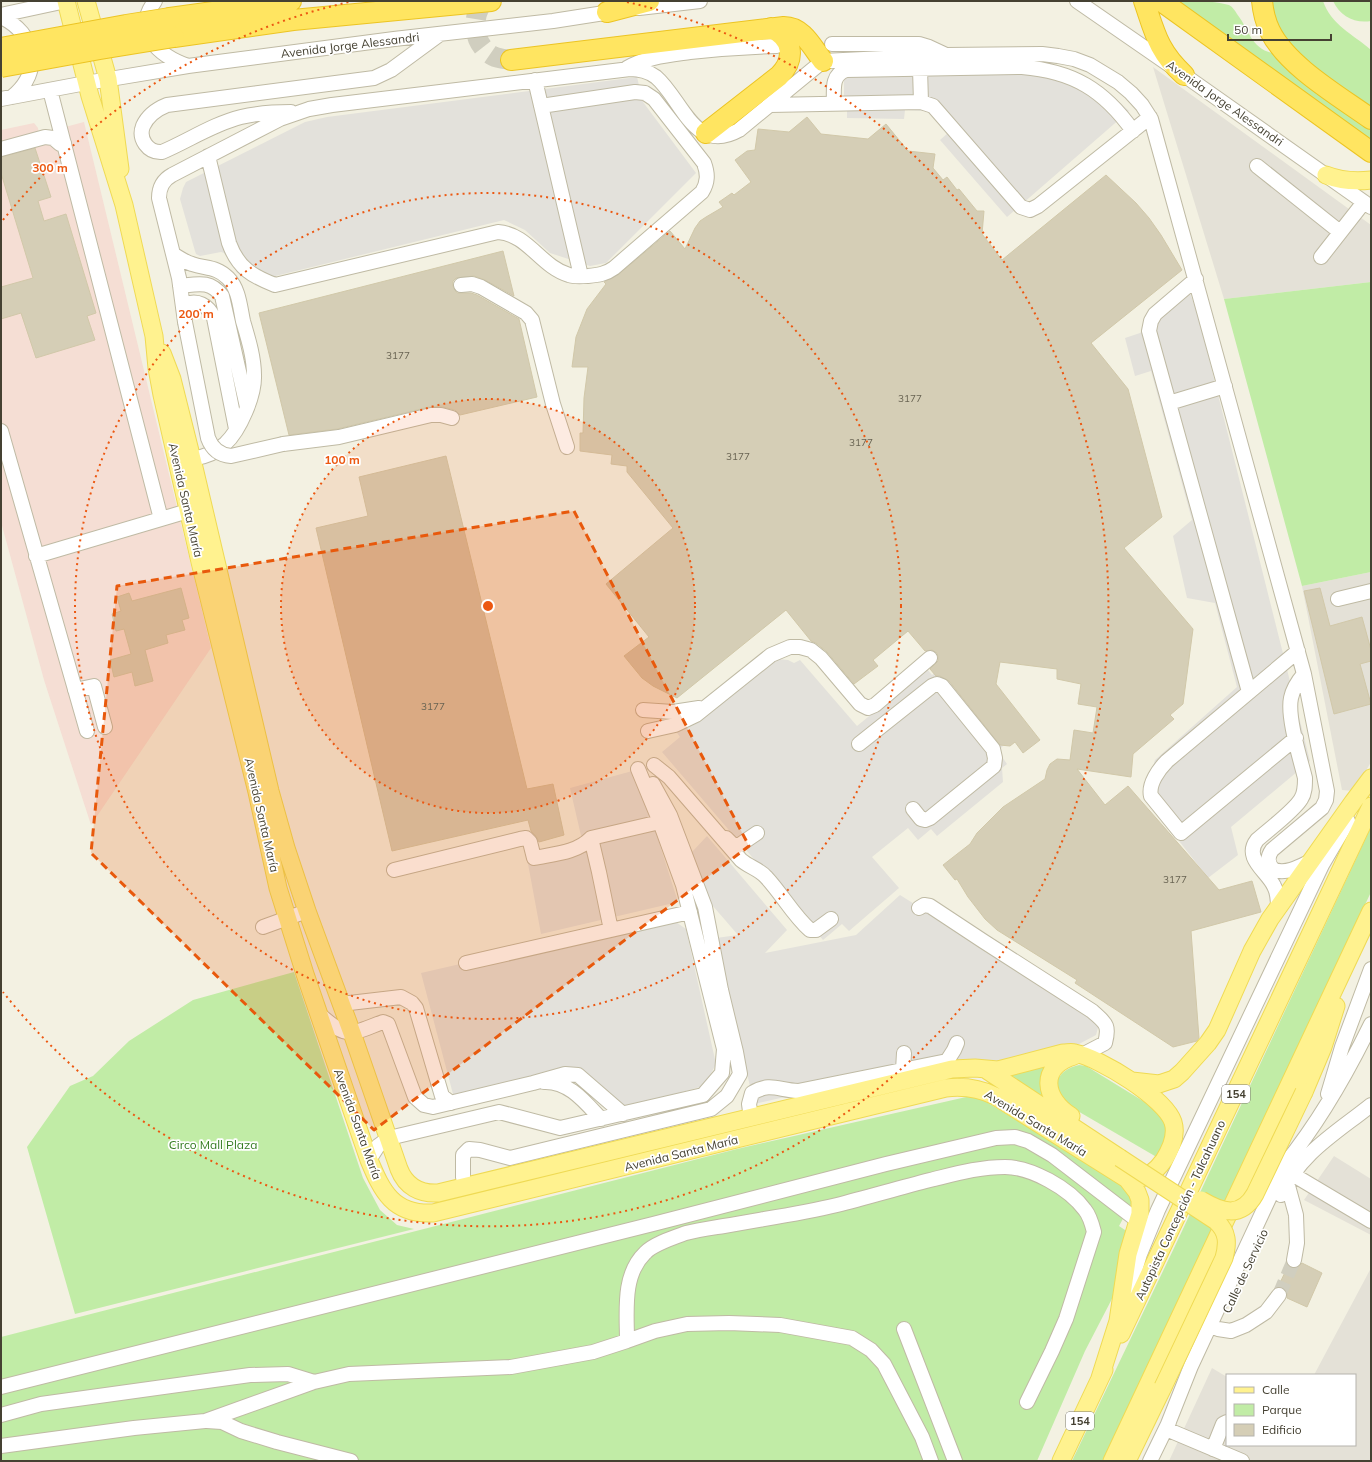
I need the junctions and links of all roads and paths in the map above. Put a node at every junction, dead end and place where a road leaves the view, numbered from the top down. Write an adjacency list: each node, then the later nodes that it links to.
1 (66, 1): 13 (street); 29 (main road, Avenida Santa María)
2 (86, 1): 27 (main road, Avenida Santa María)
3 (155, 1): 22 (street)
4 (291, 1): 14 (highway)
5 (491, 1): 14 (highway)
6 (648, 1): 12 (highway)
7 (700, 1): 12 (street, Avenida Jorge Alessandri)
8 (1077, 1): 26 (street, Avenida Jorge Alessandri)
9 (1144, 1): 26 (highway)
10 (1161, 1): 43 (highway)
11 (1262, 1): 38 (highway)
12 (607, 12): 15 (street, Avenida Jorge Alessandri)
13 (1, 16): 31 (street)
14 (172, 28): 18 (highway, bridge); 23 (highway, bridge)
15 (440, 34): 22 (street, Avenida Jorge Alessandri); 36 (street)
16 (774, 37): 20 (highway); 21 (highway); 25 (street); 40 (highway)
17 (832, 44): 19 (street)
18 (1, 48)
19 (946, 55): 21 (street); 37 (street)
20 (512, 60)
21 (823, 61): 34 (street)
22 (188, 66): 27 (street, Avenida Jorge Alessandri)
23 (1, 67)
24 (920, 69): 32 (street); 33 (street); 39 (street)
25 (623, 70): 28 (street); 40 (street)
26 (1184, 74): 46 (street, Avenida Jorge Alessandri)
27 (108, 79): 29 (street, Avenida Jorge Alessandri); 48 (main road, Avenida Santa María)
28 (535, 80): 35 (street); 36 (street)
29 (86, 83): 30 (street, Avenida Jorge Alessandri); 48 (main road, Avenida Santa María)
30 (50, 90): 31 (street, Avenida Jorge Alessandri); 41 (street)
31 (6, 98)
32 (921, 102): 33 (street); 39 (street)
33 (834, 104): 34 (street)
34 (770, 105): 40 (street)
35 (541, 106): 54 (street); 54 (street)
36 (299, 112): 44 (street)
37 (1150, 117): 39 (street); 55 (street)
38 (1371, 119)
39 (1133, 131)
40 (706, 133)
41 (64, 143): 42 (street); 69 (street)
42 (1, 149)
43 (1371, 152)
44 (208, 156): 51 (street); 54 (street)
45 (1256, 166): 50 (street)
46 (1326, 175): 47 (main road); 49 (street, Avenida Jorge Alessandri)
47 (1371, 180)
48 (124, 205): 59 (main road, Avenida Santa María)
49 (1367, 205): 50 (street)
50 (1340, 232): 52 (street)
51 (173, 254): 53 (street); 56 (street)
52 (1321, 257)
53 (212, 268): 56 (street); 62 (street)
54 (581, 276)
55 (1196, 279): 60 (street); 61 (street)
56 (180, 282): 58 (street); 62 (street)
57 (461, 285): 66 (street)
58 (184, 304): 63 (street, bridge); 64 (street)
59 (154, 336): 67 (main road, Avenida Santa María); 68 (main road, Avenida Santa María)
60 (1225, 386): 61 (street); 73 (street)
61 (1169, 403): 77 (street)
62 (247, 408): 64 (street)
63 (452, 418)
64 (236, 429): 67 (street)
65 (1, 432): 70 (street)
66 (567, 447)
67 (192, 459): 98 (main road, Avenida Santa María)
68 (188, 511): 69 (street); 101 (main road, Avenida Santa María)
69 (161, 519): 70 (street)
70 (36, 556): 76 (street)
71 (1371, 591): 72 (street)
72 (1338, 599)
73 (1298, 651): 75 (street); 77 (street)
74 (930, 658): 78 (street)
75 (1304, 674): 83 (street); 94 (street)
76 (75, 690): 80 (street); 81 (street)
77 (1250, 692): 83 (street)
78 (711, 703): 79 (street); 82 (street)
79 (642, 710)
80 (105, 727)
81 (87, 731)
82 (648, 731)
83 (1296, 738): 97 (street)
84 (859, 744): 90 (street)
85 (651, 766): 88 (street); 91 (street); 92 (street)
86 (1371, 778): 94 (main road)
87 (1371, 788): 135 (street)
88 (681, 791): 91 (street); 102 (street)
89 (1371, 806): 139 (main road, Autopista Concepción - Talcahuano / 154)
90 (913, 809)
91 (665, 819): 93 (street); 100 (street); 130 (street)
92 (757, 833)
93 (591, 838): 95 (street); 104 (street)
94 (1311, 861): 97 (main road)
95 (394, 870)
96 (919, 908): 114 (street)
97 (1278, 908): 117 (main road)
98 (307, 911): 101 (street); 108 (main road, Avenida Santa María)
99 (1371, 911): 106 (main road)
100 (690, 912): 104 (street); 121 (street)
101 (287, 918): 103 (street); 109 (main road, Avenida Santa María)
102 (832, 919)
103 (263, 927)
104 (611, 930): 105 (street)
105 (466, 963)
106 (1344, 968): 126 (main road, bridge); 153 (main road)
107 (1371, 969): 122 (street)
108 (341, 1004): 111 (main road, Avenida Santa María); 119 (street)
109 (319, 1014): 111 (street); 127 (main road, Avenida Santa María)
110 (1371, 1024): 122 (street)
111 (352, 1033): 119 (street); 125 (main road, Avenida Santa María)
112 (958, 1043): 116 (street)
113 (904, 1053): 116 (street)
114 (1082, 1055): 115 (main road, Avenida Santa María); 117 (main road, Avenida Santa María); 126 (main road)
115 (985, 1069): 123 (main road, Avenida Santa María); 126 (main road)
116 (903, 1070): 123 (street)
117 (1132, 1081): 129 (main road)
118 (534, 1083): 119 (street); 121 (street); 124 (street)
119 (451, 1103)
120 (1371, 1105): 128 (street, Calle de Servicio)
121 (623, 1114): 124 (street)
122 (1320, 1115): 146 (street)
123 (751, 1118): 130 (main road, Avenida Santa María)
124 (601, 1119): 125 (street)
125 (389, 1138): 127 (street); 130 (main road, Avenida Santa María)
126 (1122, 1155): 154 (main road, bridge)
127 (369, 1160): 129 (main road, Avenida Santa María)
128 (1289, 1178): 132 (street); 133 (street); 137 (street, Calle de Servicio)
129 (1127, 1179): 131 (main road)
130 (465, 1187)
131 (1138, 1221): 135 (main road); 141 (street)
132 (1371, 1221)
133 (1294, 1260)
134 (1279, 1295): 137 (street)
135 (1118, 1321): 139 (main road)
136 (904, 1329): 151 (street)
137 (1218, 1329): 146 (street, Calle de Servicio)
138 (627, 1341): 140 (street); 142 (street); 150 (street)
139 (1099, 1381): 152 (main road, Autopista Concepción - Talcahuano / 154)
140 (314, 1382): 143 (street); 144 (street)
141 (1, 1388)
142 (1027, 1402)
143 (1, 1415)
144 (205, 1420): 147 (street); 149 (street)
145 (1226, 1422): 148 (street)
146 (1166, 1429): 148 (street); 155 (street, Calle de Servicio)
147 (1, 1446)
148 (1213, 1449): 156 (street)
149 (351, 1461)
150 (931, 1461)
151 (955, 1461)
152 (1061, 1461)
153 (1112, 1461)
154 (1127, 1461)
155 (1150, 1461)
156 (1242, 1461)

